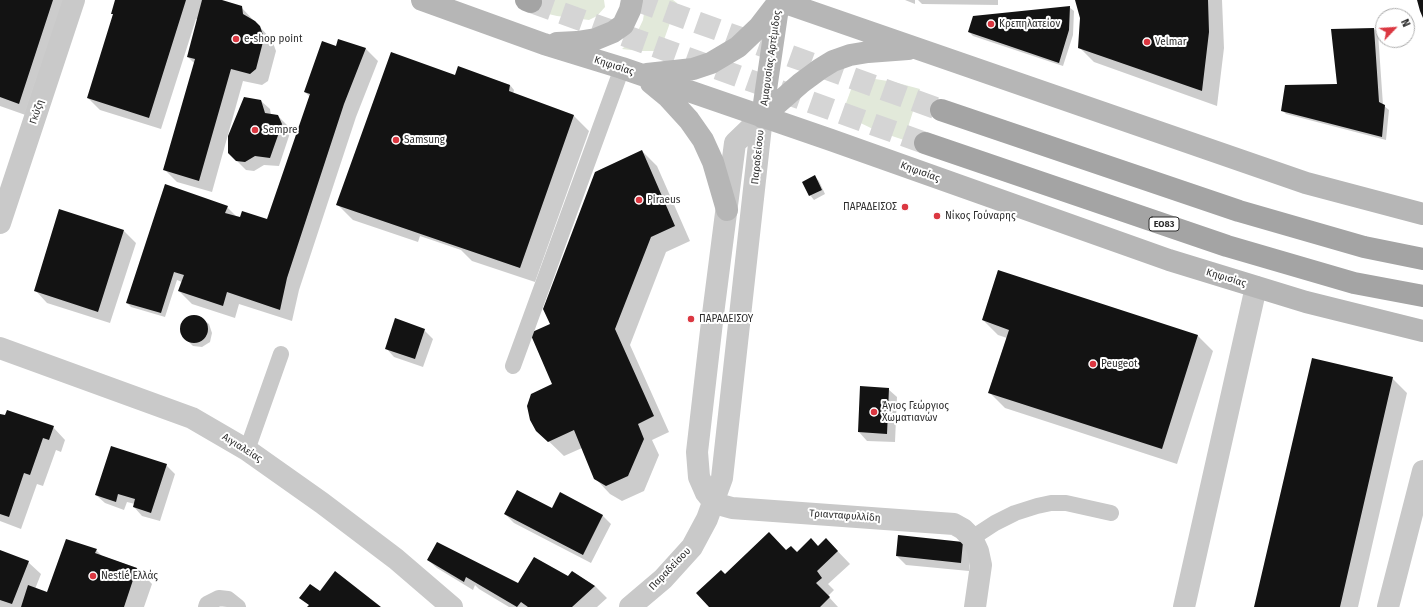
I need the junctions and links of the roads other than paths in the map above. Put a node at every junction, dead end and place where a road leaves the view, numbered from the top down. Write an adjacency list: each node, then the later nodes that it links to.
1 (74, 0): 13 (street, Γκύζη)
2 (422, 0): 5 (main road, Κηφισίας)
3 (632, 0): 5 (main road)
4 (778, 0): 6 (main road); 7 (main road); 9 (main road, Αμαρυσίας Αρτέμιδος)
5 (544, 44): 7 (main road, Κηφισίας)
6 (916, 49): 9 (main road); 12 (main road)
7 (631, 72): 9 (main road, Κηφισίας); 11 (main road); 20 (lane)
8 (941, 110): 14 (main road)
9 (762, 117): 11 (street, Παραδείσου); 15 (main road, Κηφισίας); 23 (street, Παραδείσου)
10 (925, 142): 16 (main road, ΕΟ83)
11 (727, 210): 23 (street, Παραδείσου)
12 (1423, 214)
13 (0, 223)
14 (1423, 259)
15 (1256, 287): 17 (main road, Κηφισίας); 31 (street)
16 (1423, 296)
17 (1423, 331)
18 (0, 348): 21 (street, Αιγιαλείας)
19 (281, 354): 21 (lane)
20 (513, 366)
21 (247, 450): 28 (street, Αιγιαλείας)
22 (1423, 471): 32 (street)
23 (714, 503): 25 (street, Τριανταφυλλίδη); 29 (street, Παραδείσου)
24 (1111, 513): 25 (lane)
25 (972, 538): 30 (street)
26 (206, 607): 27 (lane)
27 (238, 607)
28 (452, 607)
29 (630, 607)
30 (975, 607)
31 (1184, 607)
32 (1388, 607)

